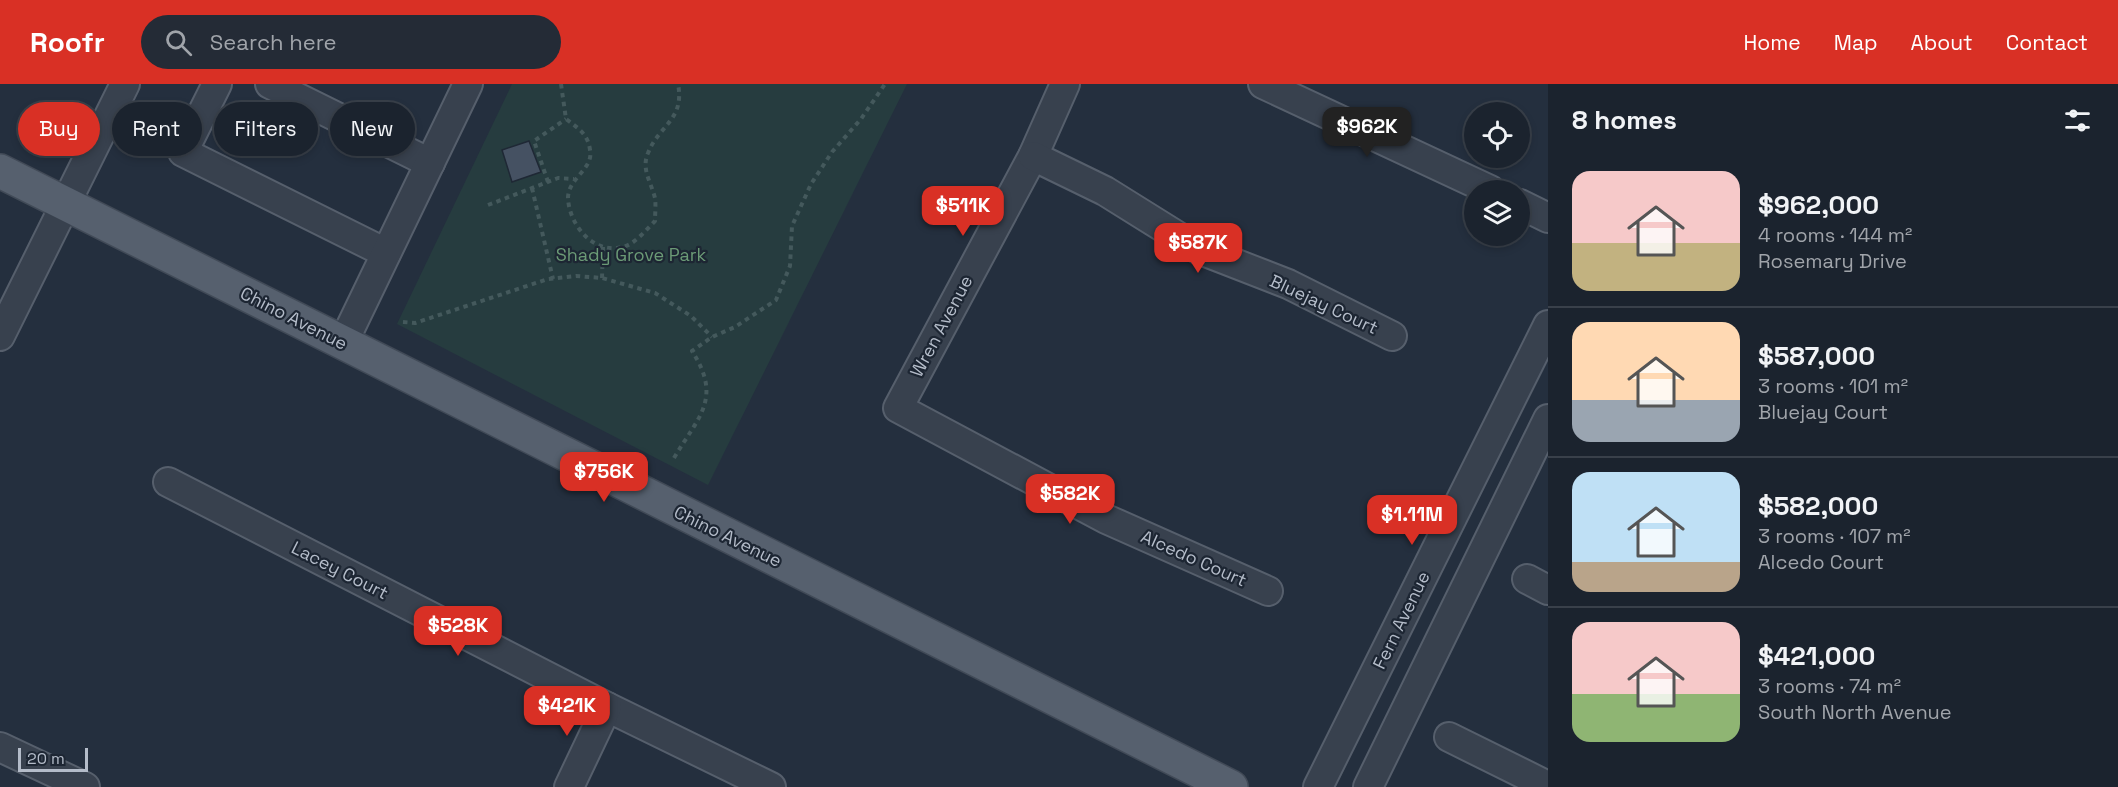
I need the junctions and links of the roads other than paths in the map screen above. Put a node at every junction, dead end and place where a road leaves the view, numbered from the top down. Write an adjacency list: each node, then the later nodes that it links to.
1 (125, 84): 11 (street)
2 (217, 84): 14 (street)
3 (270, 84): 8 (street)
4 (468, 84): 8 (street)
5 (1065, 84): 7 (street, Wren Avenue)
6 (1263, 84): 10 (street)
7 (1033, 156): 17 (street, Bluejay Court); 19 (street, Wren Avenue)
8 (430, 163): 14 (street)
9 (0, 171): 11 (main road, Chino Avenue)
10 (1469, 180)
11 (66, 204): 16 (street); 18 (main road, Chino Avenue)
12 (1530, 209): 13 (street)
13 (1548, 218)
14 (386, 253): 18 (street)
15 (1548, 325): 31 (street, Fern Avenue)
16 (0, 336)
17 (1392, 336)
18 (342, 342): 30 (main road, Chino Avenue)
19 (898, 408): 22 (street, Alcedo Court)
20 (1548, 419): 32 (street)
21 (168, 482): 23 (street, Lacey Court)
22 (1268, 591)
23 (607, 707): 28 (street); 29 (street, Lacey Court)
24 (1449, 737): 26 (street)
25 (0, 747): 27 (street)
26 (1548, 786)
27 (85, 787)
28 (569, 787)
29 (771, 787)
30 (1231, 787)
31 (1318, 787)
32 (1368, 787)

